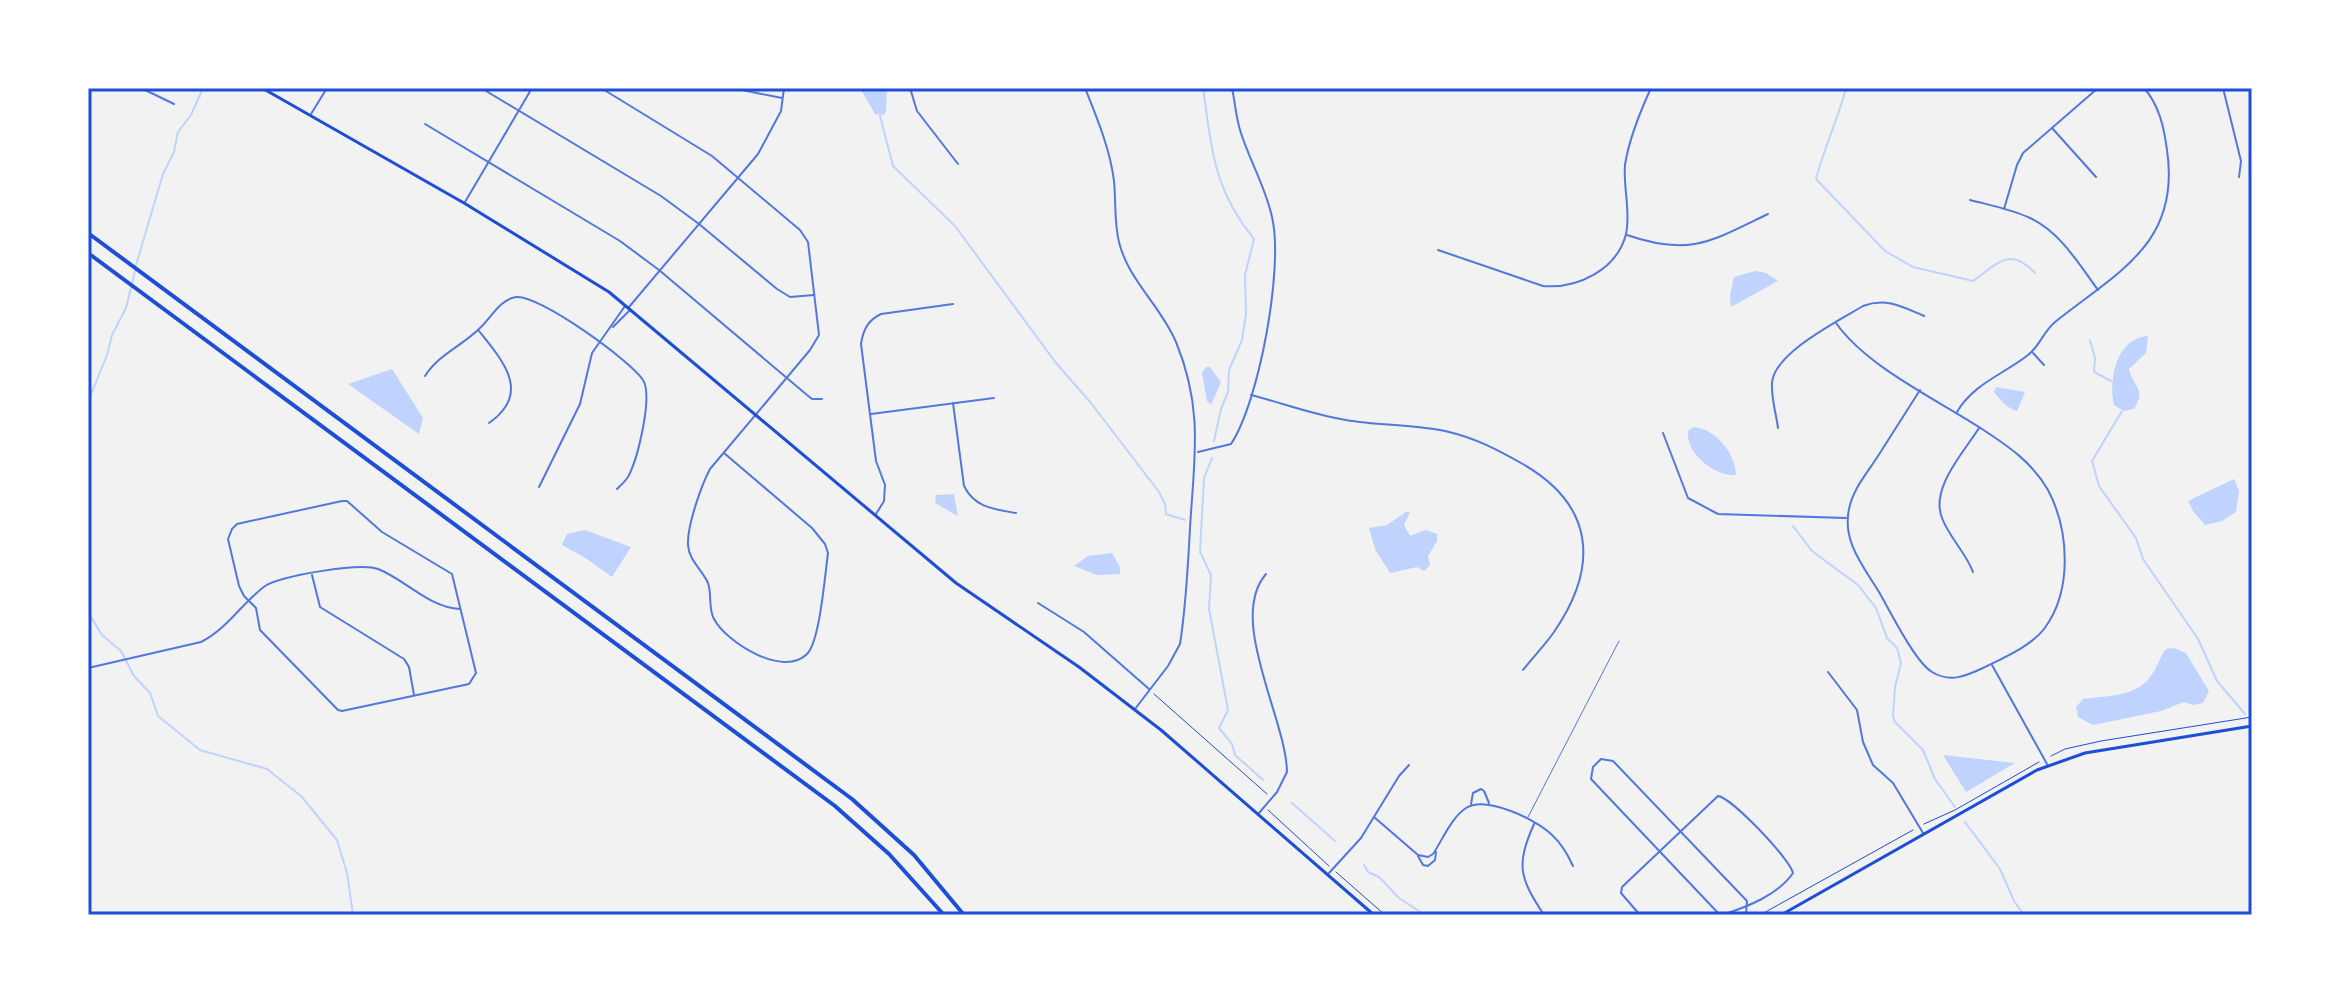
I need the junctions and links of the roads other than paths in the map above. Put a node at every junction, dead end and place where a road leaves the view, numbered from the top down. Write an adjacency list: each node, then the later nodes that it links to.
1 (141, 88): 17 (street)
2 (262, 88): 19 (main road)
3 (327, 88): 19 (street)
4 (481, 88): 18 (street)
5 (532, 88): 18 (street)
6 (601, 88): 26 (street)
7 (732, 88): 16 (street)
8 (784, 88): 16 (street)
9 (910, 88): 23 (street)
10 (1085, 88): 62 (street)
11 (1232, 88): 51 (street)
12 (1651, 88): 33 (street)
13 (2098, 88): 21 (street)
14 (2144, 88): 37 (street)
15 (2223, 88): 25 (street)
16 (784, 98): 26 (street)
17 (174, 104)
18 (519, 109): 22 (street); 31 (street)
19 (310, 115): 28 (main road)
20 (425, 124): 22 (street)
21 (2052, 127): 24 (street); 29 (street)
22 (489, 164): 28 (street); 36 (street)
23 (958, 164)
24 (2096, 177)
25 (2239, 177)
26 (739, 178): 31 (street); 38 (street)
27 (1970, 200): 29 (street)
28 (464, 203): 40 (main road)
29 (2004, 209): 37 (street)
30 (1768, 214): 33 (street)
31 (699, 224): 36 (street); 38 (street)
32 (88, 233): 102 (highway)
33 (1626, 235): 34 (street)
34 (1438, 250)
35 (88, 253): 101 (highway)
36 (659, 270): 40 (street); 49 (street)
37 (2098, 290): 46 (street)
38 (815, 295): 49 (street)
39 (953, 304): 57 (street)
40 (628, 308): 43 (street); 43 (street); 56 (main road)
41 (1924, 316): 42 (street)
42 (1836, 323): 50 (street); 60 (street)
43 (612, 328): 45 (street)
44 (478, 331): 45 (street); 48 (street); 58 (street)
45 (599, 342): 64 (street); 65 (street)
46 (2032, 352): 47 (street); 55 (street)
47 (2044, 365)
48 (425, 376)
49 (786, 378): 53 (street); 56 (street)
50 (1920, 390): 55 (street); 68 (street)
51 (1251, 395): 62 (street); 78 (street)
52 (994, 398): 54 (street)
53 (822, 399)
54 (953, 403): 57 (street); 66 (street)
55 (1957, 412): 59 (street)
56 (756, 414): 63 (street); 67 (main road)
57 (869, 414): 67 (street)
58 (489, 423)
59 (1980, 427): 69 (street); 76 (street)
60 (1778, 428)
61 (1663, 433): 68 (street)
62 (1197, 452): 80 (street)
63 (724, 453): 63 (street)
64 (539, 487)
65 (617, 489)
66 (1016, 513)
67 (876, 515): 82 (main road)
68 (1847, 518): 76 (street)
69 (1973, 572)
70 (312, 574): 72 (street); 74 (street); 81 (street)
71 (1266, 574): 88 (street)
72 (249, 601): 74 (street); 77 (street); 81 (street)
73 (1038, 603): 80 (street)
74 (460, 609): 81 (street)
75 (1619, 641): 90 (lane)
76 (1991, 664): 85 (street)
77 (88, 668)
78 (1523, 670)
79 (1828, 672): 93 (street)
80 (1150, 690): 82 (street)
81 (414, 696)
82 (1135, 710): 88 (main road)
83 (2252, 726): 85 (main road)
84 (1409, 765): 89 (street)
85 (2048, 765): 93 (main road)
86 (1490, 804): 87 (street); 87 (street); 90 (street)
87 (1470, 806): 95 (street)
88 (1259, 813): 98 (main road)
89 (1374, 817): 96 (street); 98 (street)
90 (1527, 819): 91 (street)
91 (1535, 822): 97 (street); 104 (street)
92 (1680, 832): 94 (street); 94 (street); 99 (street); 99 (street)
93 (1924, 835): 109 (main road)
94 (1659, 850): 105 (street); 106 (street)
95 (1435, 851): 96 (street); 96 (street)
96 (1418, 855)
97 (1573, 866)
98 (1328, 874): 103 (main road)
99 (1747, 906): 100 (street); 108 (street)
100 (1734, 912): 106 (street); 107 (street)
101 (944, 915)
102 (964, 915)
103 (1374, 915)
104 (1544, 915)
105 (1640, 915)
106 (1721, 915)
107 (1738, 915)
108 (1746, 915)
109 (1781, 915)

